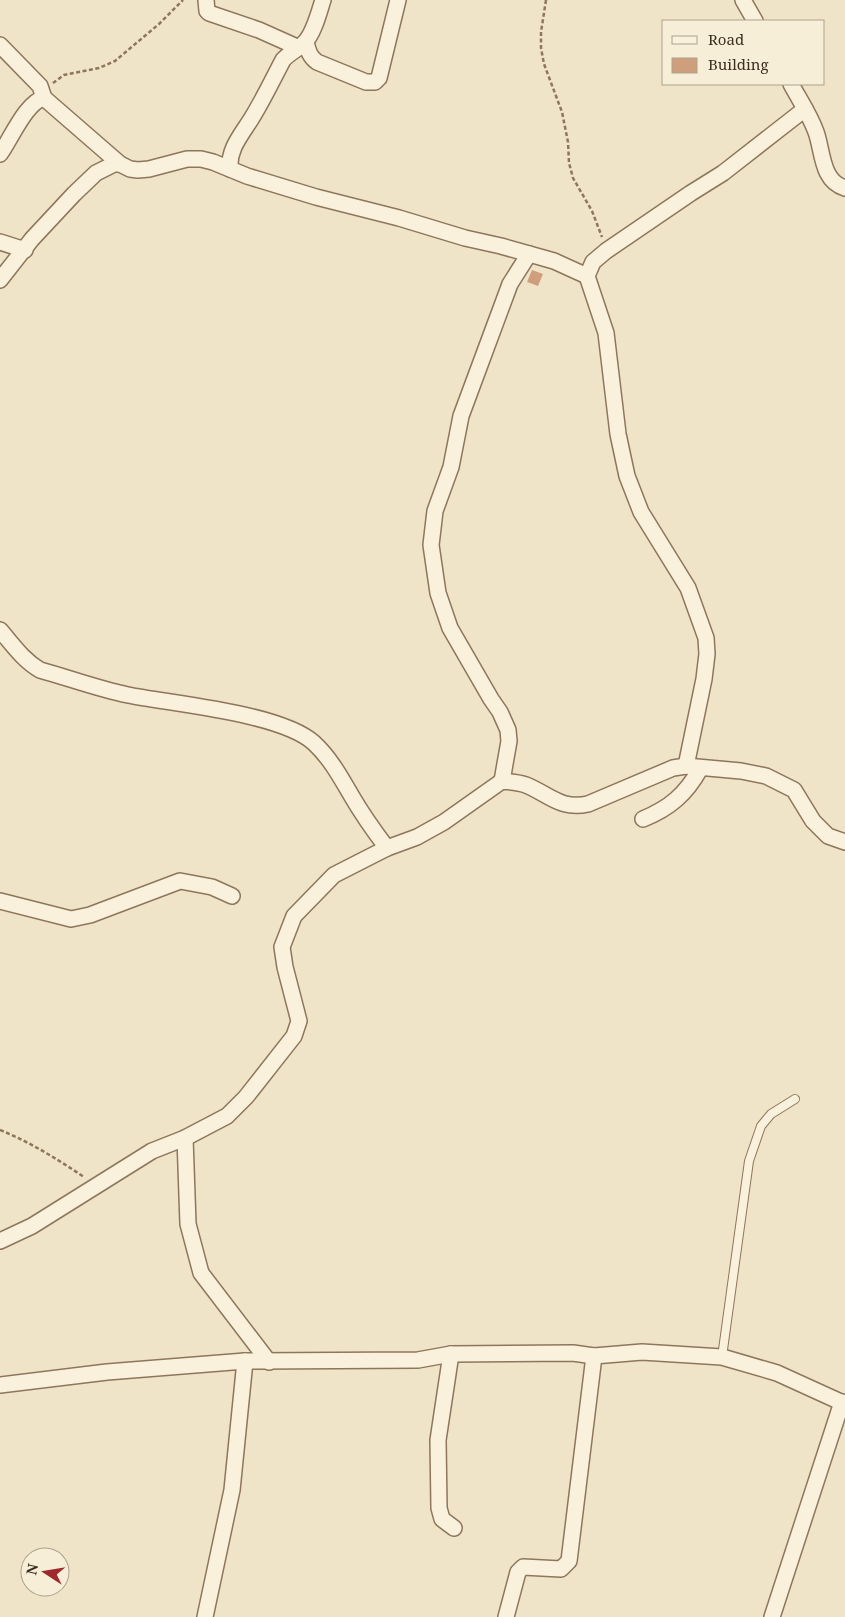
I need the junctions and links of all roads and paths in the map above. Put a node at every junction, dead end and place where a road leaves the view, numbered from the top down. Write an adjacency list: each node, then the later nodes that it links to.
1 (183, 0): 11 (path)
2 (206, 0): 9 (street)
3 (323, 0): 9 (street)
4 (398, 0): 9 (street)
5 (546, 0): 19 (path)
6 (743, 0): 7 (street)
7 (754, 20)
8 (0, 44): 11 (street)
9 (301, 45): 15 (street)
10 (792, 85): 12 (street)
11 (43, 93): 13 (street); 14 (street)
12 (805, 109): 16 (street); 19 (street)
13 (0, 154)
14 (120, 164): 15 (street); 18 (street)
15 (230, 169): 20 (street)
16 (845, 188)
17 (0, 242): 18 (street)
18 (25, 250): 22 (street)
19 (606, 251): 21 (street)
20 (529, 254): 21 (street); 25 (street)
21 (587, 276): 24 (street)
22 (0, 280)
23 (0, 630): 28 (street)
24 (693, 768): 25 (street); 26 (street); 27 (street)
25 (502, 781): 28 (street)
26 (642, 819)
27 (845, 842)
28 (387, 848): 33 (street)
29 (232, 896): 30 (street)
30 (0, 901)
31 (796, 1099): 38 (lane)
32 (0, 1130): 34 (path)
33 (184, 1138): 34 (street); 40 (street)
34 (98, 1186): 35 (street)
35 (0, 1241)
36 (451, 1354): 37 (street); 40 (street); 43 (street)
37 (594, 1356): 38 (street); 45 (street)
38 (722, 1357): 42 (street)
39 (245, 1361): 40 (street); 41 (street); 44 (street)
40 (269, 1362)
41 (0, 1385)
42 (843, 1403): 46 (street)
43 (454, 1528)
44 (205, 1617)
45 (506, 1617)
46 (772, 1617)

